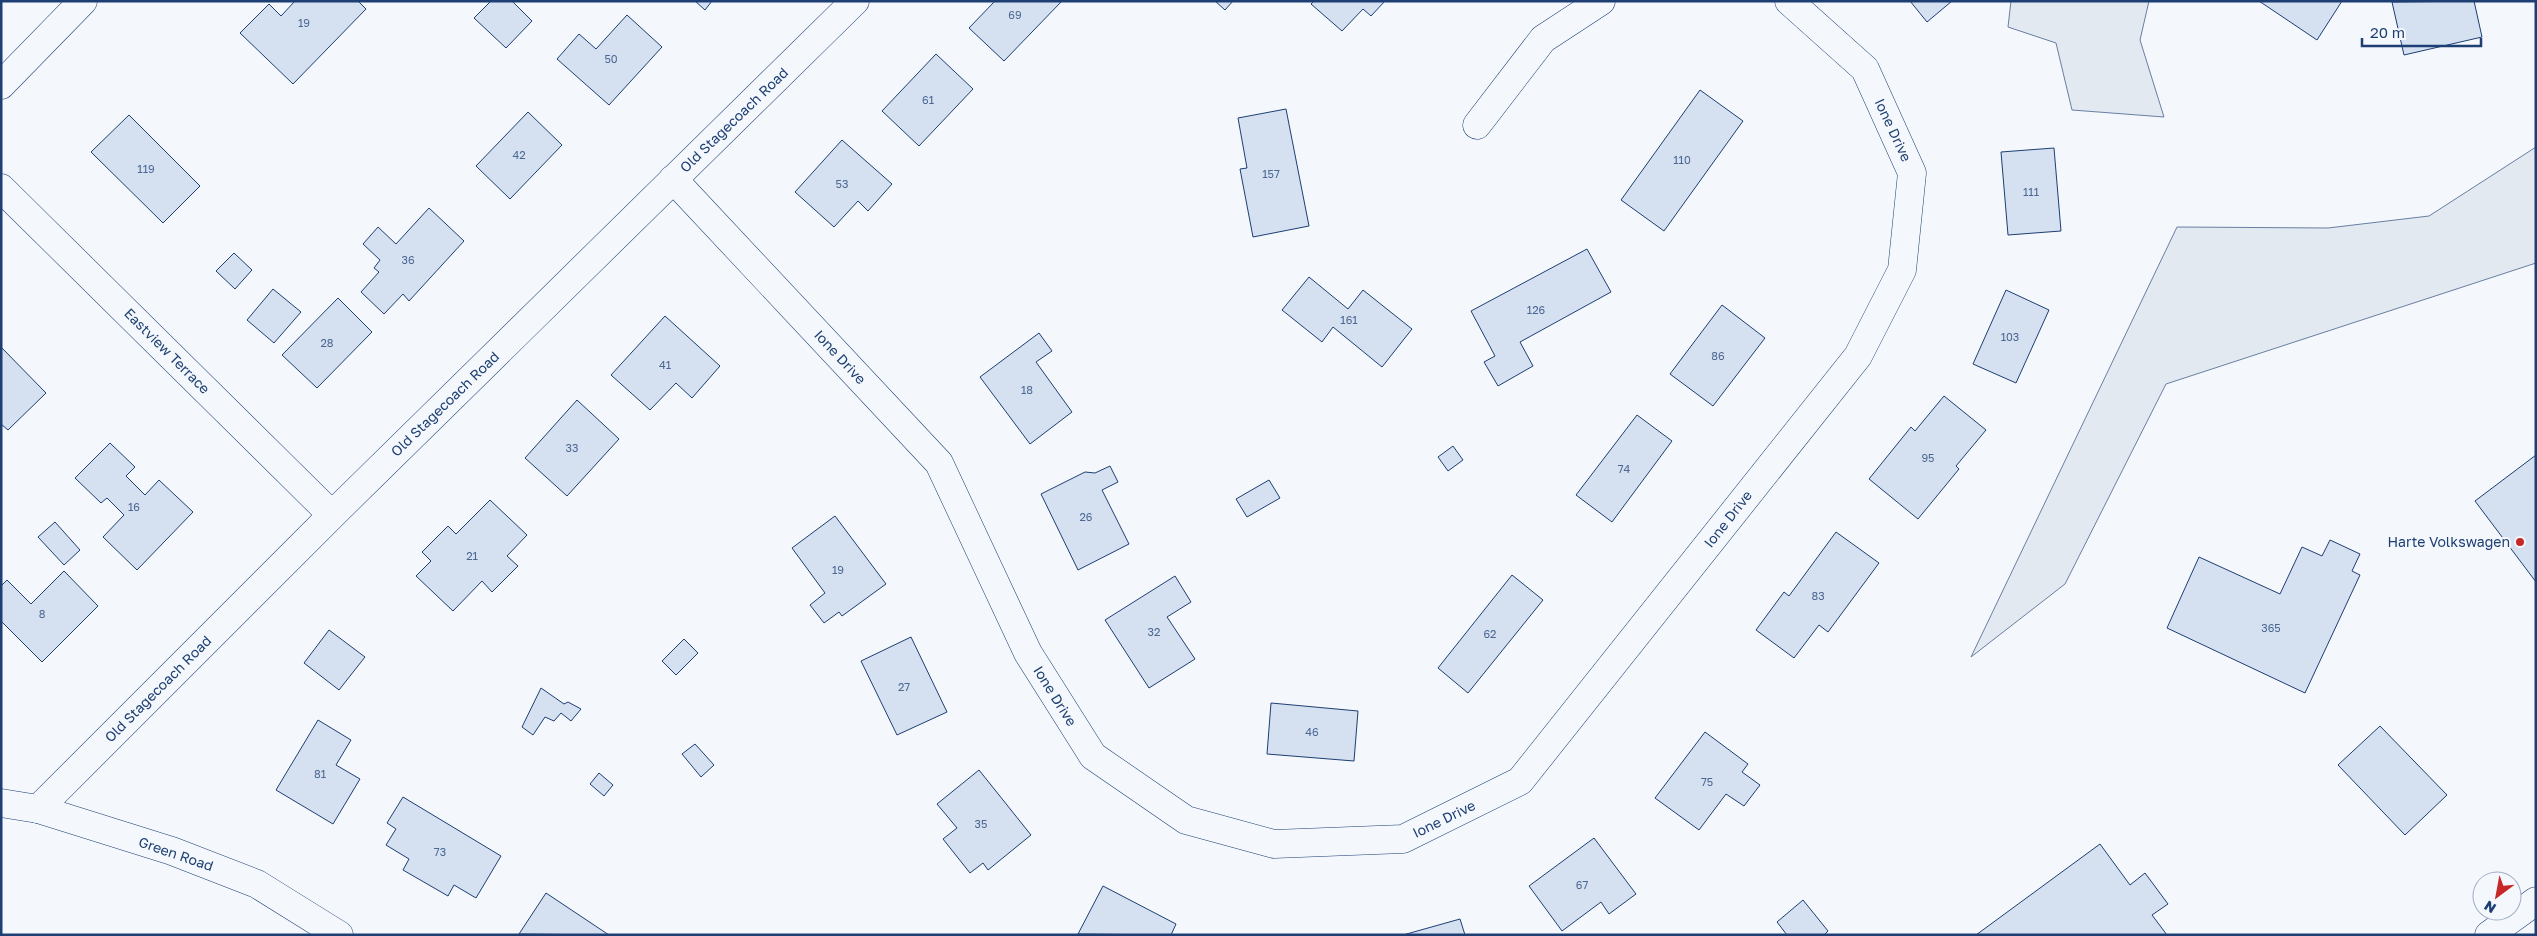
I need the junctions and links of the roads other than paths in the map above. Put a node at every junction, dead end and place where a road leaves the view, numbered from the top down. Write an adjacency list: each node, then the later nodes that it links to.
1 (83, 1): 5 (street)
2 (855, 1): 7 (street, Old Stagecoach Road)
3 (1600, 1): 6 (street)
4 (1789, 1): 7 (street, Ione Drive)
5 (1, 85)
6 (1477, 125)
7 (673, 179): 9 (street, Old Stagecoach Road)
8 (1, 188): 9 (street, Eastview Terrace)
9 (332, 515): 11 (street, Old Stagecoach Road)
10 (1, 803): 11 (street, Green Road)
11 (38, 809): 13 (street, Green Road)
12 (2536, 901): 14 (street)
13 (339, 935)
14 (2489, 935)

